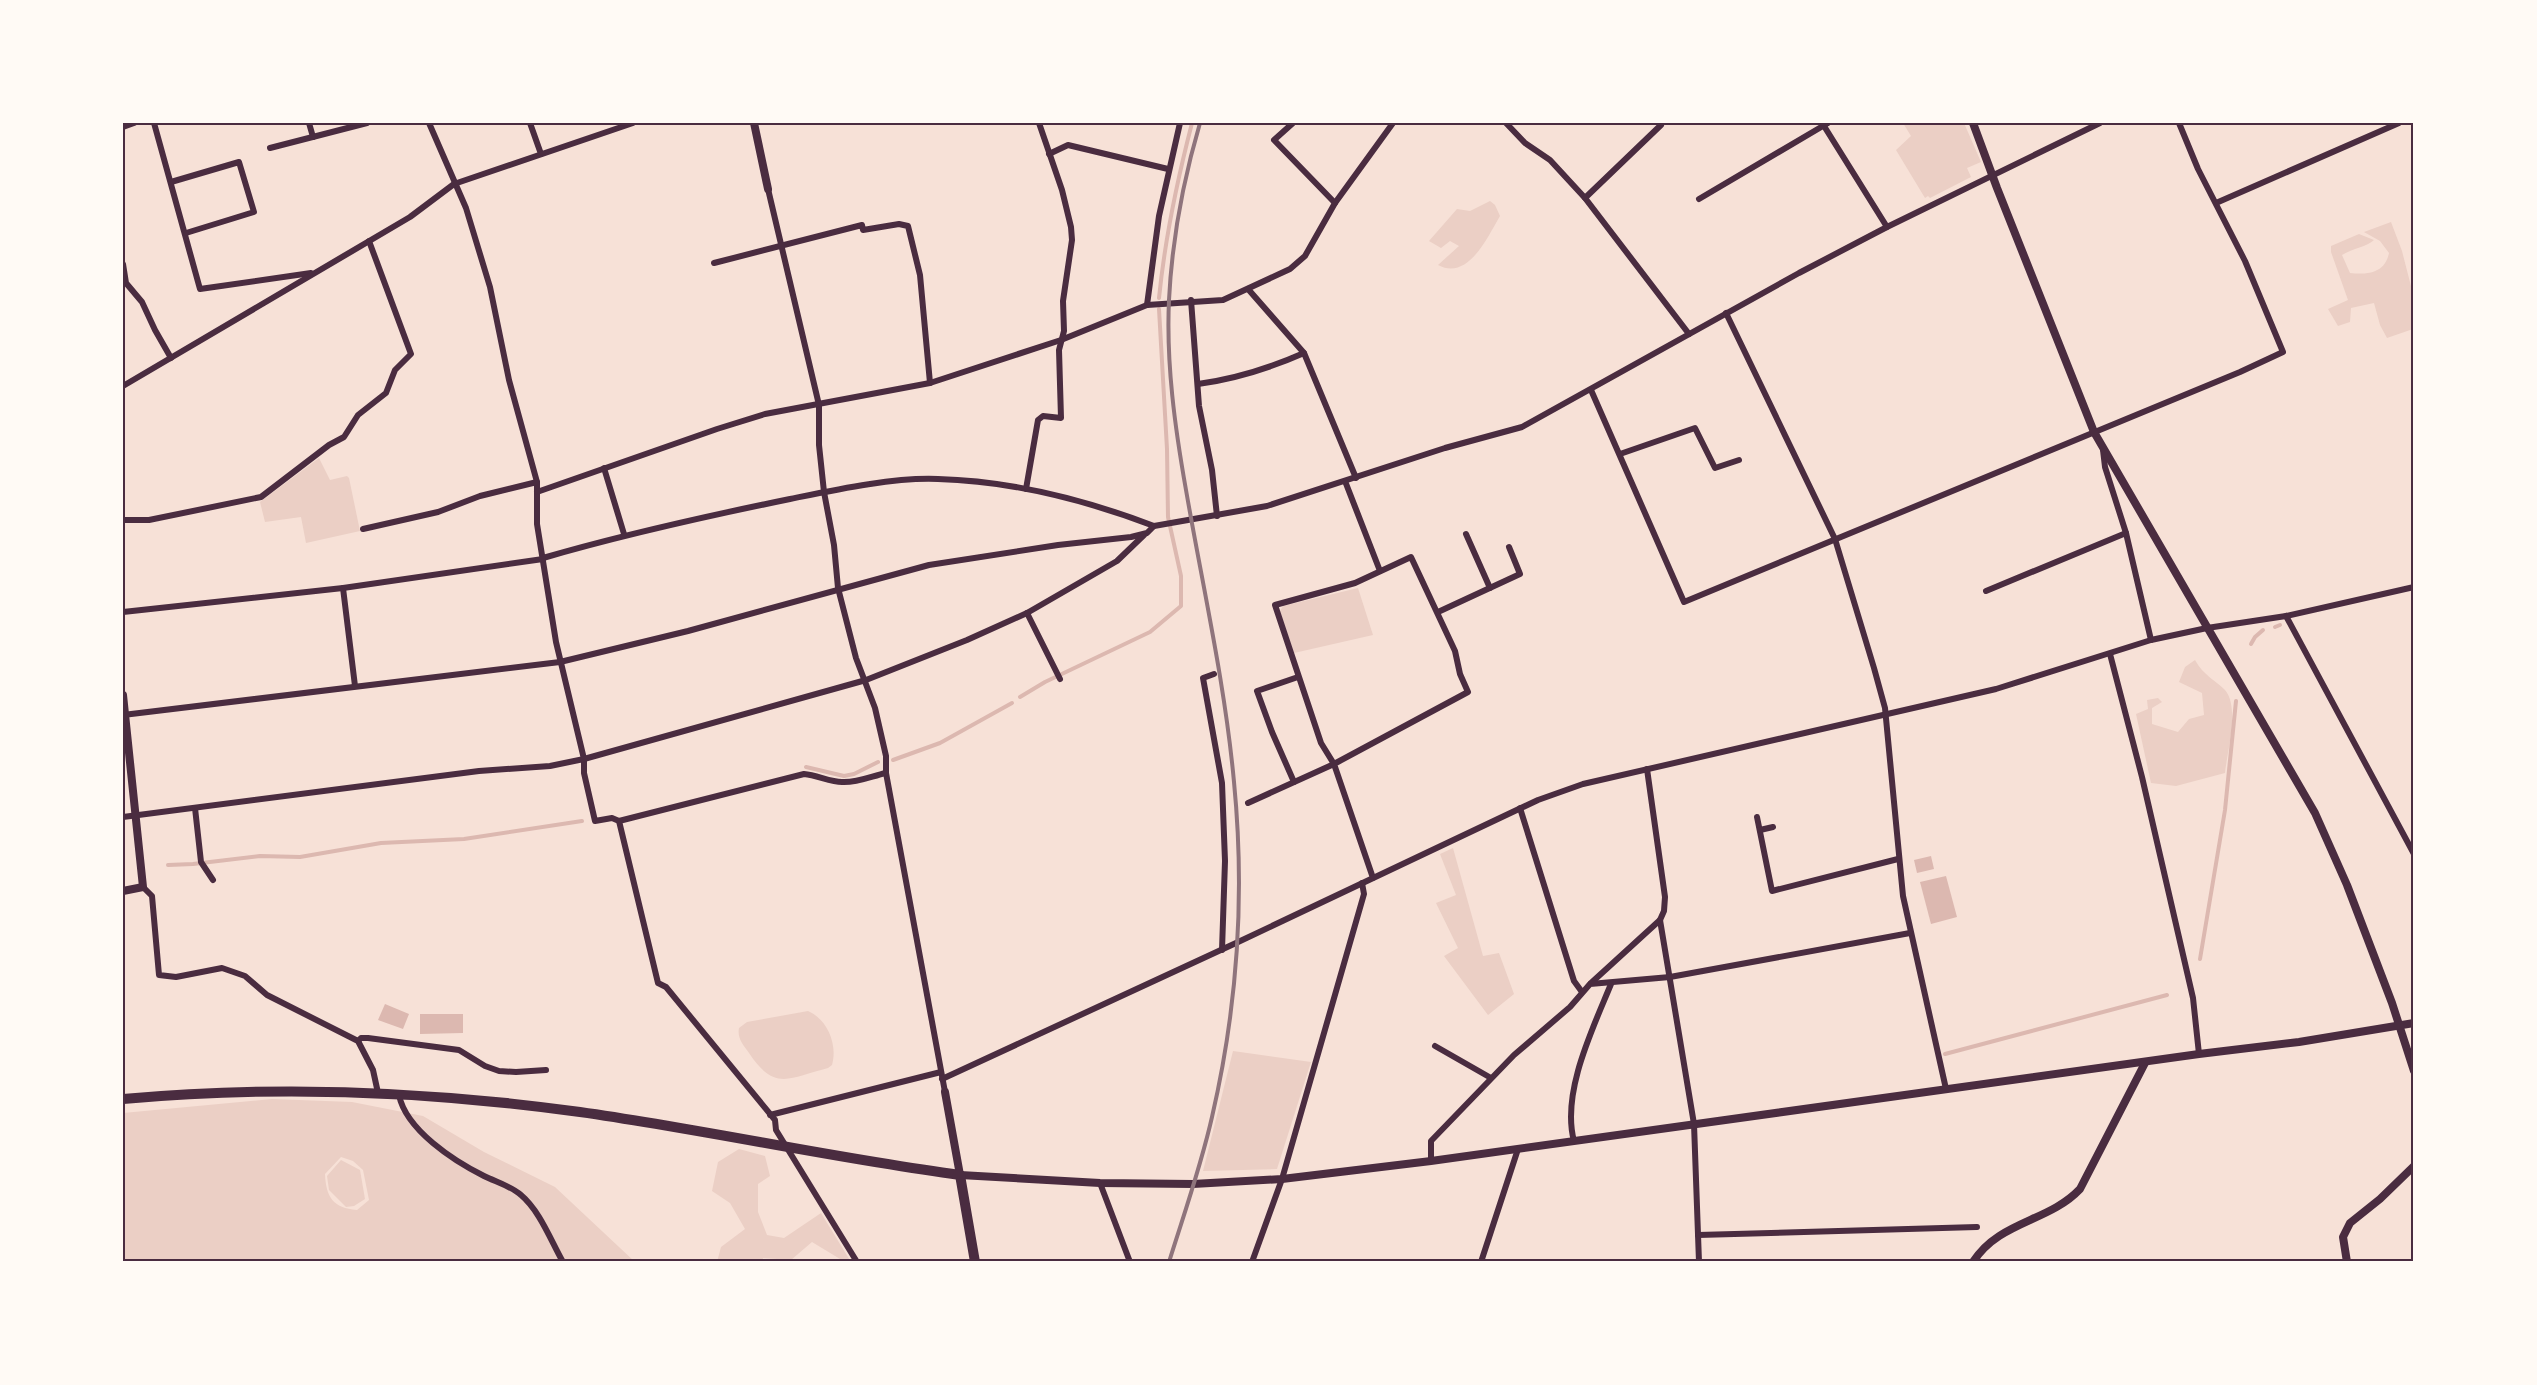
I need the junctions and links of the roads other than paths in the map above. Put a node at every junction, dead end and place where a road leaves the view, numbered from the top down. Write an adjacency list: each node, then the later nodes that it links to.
1 (134, 123): 20 (street)
2 (154, 123): 27 (street)
3 (309, 123): 21 (street)
4 (367, 123): 21 (street)
5 (429, 123): 28 (street)
6 (530, 123): 23 (street)
7 (633, 123): 23 (street)
8 (754, 123): 29 (street)
9 (1038, 123): 24 (street)
10 (1180, 123): 25 (street)
11 (1293, 123): 32 (street)
12 (1393, 123): 32 (street)
13 (1506, 123): 30 (street)
14 (1973, 123): 26 (street)
15 (2100, 123): 26 (street)
16 (2179, 123): 33 (street)
17 (2399, 123): 33 (street)
18 (1661, 125): 30 (street)
19 (1826, 125): 31 (street); 34 (street)
20 (123, 127)
21 (313, 136): 22 (street)
22 (270, 148)
23 (541, 154): 28 (street)
24 (1049, 154): 25 (street); 46 (street)
25 (1168, 169): 43 (street)
26 (1992, 175): 34 (street); 54 (street)
27 (171, 182): 35 (street); 35 (street)
28 (454, 184): 36 (street); 61 (street)
29 (768, 189): 37 (street)
30 (1585, 198): 45 (street)
31 (1699, 199)
32 (1335, 203): 41 (street)
33 (2216, 203): 54 (street)
34 (1887, 227): 44 (street)
35 (186, 233): 40 (street)
36 (369, 241): 40 (street); 66 (street)
37 (781, 245): 38 (street); 49 (street); 53 (street)
38 (714, 262)
39 (123, 264): 48 (street)
40 (316, 272): 48 (street)
41 (1248, 289): 42 (street); 47 (street)
42 (1191, 300): 43 (street); 50 (street)
43 (1147, 304): 46 (street)
44 (1726, 313): 45 (street); 73 (street)
45 (1689, 334): 52 (street)
46 (1061, 340): 49 (street); 62 (street)
47 (1304, 353): 50 (street); 59 (street)
48 (171, 358): 51 (street)
49 (930, 383): 53 (street)
50 (1198, 384): 65 (street)
51 (123, 386)
52 (1591, 390): 56 (street); 59 (street)
53 (819, 405): 58 (street); 64 (street)
54 (2094, 432): 55 (street); 73 (street)
55 (2103, 450): 70 (street); 86 (street)
56 (1620, 454): 57 (street); 73 (street)
57 (1739, 460)
58 (604, 468): 63 (street); 71 (street)
59 (1356, 478): 60 (street)
60 (1345, 481): 65 (street); 76 (street)
61 (537, 482): 63 (street); 68 (street)
62 (1026, 489): 64 (street); 67 (street)
63 (537, 492): 75 (street)
64 (824, 492): 71 (street); 79 (street)
65 (1217, 516): 67 (street)
66 (123, 520)
67 (1154, 526): 69 (street)
68 (363, 529)
69 (1147, 533): 79 (street); 84 (street)
70 (2126, 533): 81 (street); 87 (street)
71 (624, 534): 75 (street)
72 (1466, 534): 80 (street)
73 (1834, 539): 97 (street)
74 (1509, 547): 80 (street)
75 (543, 558): 78 (street); 89 (street)
76 (1380, 571): 83 (street); 92 (street)
77 (2414, 586): 85 (street)
78 (343, 588): 82 (street); 94 (street)
79 (838, 588): 89 (street); 93 (street)
80 (1490, 588): 83 (street)
81 (1986, 591)
82 (123, 612)
83 (1438, 612): 99 (street)
84 (1027, 613): 91 (street); 93 (street)
85 (2286, 616): 86 (street); 112 (street)
86 (2207, 628): 87 (street); 127 (street)
87 (2151, 640): 88 (street)
88 (2109, 654): 97 (street); 130 (street)
89 (561, 662): 94 (street); 98 (street)
90 (1214, 674): 121 (street)
91 (1059, 676)
92 (1298, 677): 99 (street); 102 (street)
93 (866, 680): 98 (street); 101 (street)
94 (355, 686): 96 (street)
95 (123, 695): 96 (street)
96 (124, 715): 106 (street)
97 (1885, 716): 100 (street); 113 (street)
98 (584, 759): 104 (street); 109 (street)
99 (1334, 764): 102 (street); 114 (street)
100 (1647, 769): 105 (street); 119 (street)
101 (886, 773): 109 (street); 134 (street)
102 (1294, 782): 103 (street)
103 (1248, 803)
104 (195, 808): 106 (street); 115 (street)
105 (1520, 808): 114 (street); 125 (street)
106 (134, 815): 107 (street); 117 (street)
107 (123, 817)
108 (1757, 817): 111 (street)
109 (619, 821): 141 (street)
110 (1773, 827): 111 (street)
111 (1760, 830): 113 (street)
112 (2414, 854)
113 (1898, 858): 120 (street)
114 (1372, 878): 116 (street)
115 (213, 880)
116 (1362, 883): 121 (street); 149 (street)
117 (142, 887): 118 (street); 128 (street)
118 (123, 891)
119 (1660, 920): 122 (street); 123 (street)
120 (1910, 933): 122 (street); 136 (street)
121 (1222, 950): 134 (street)
122 (1670, 977): 124 (street); 142 (street)
123 (1590, 984): 124 (street); 125 (street)
124 (1611, 984): 143 (street)
125 (1582, 992): 135 (street)
126 (2414, 1023): 127 (main road)
127 (2401, 1026): 130 (main road); 133 (street)
128 (358, 1041): 132 (street); 138 (street)
129 (1435, 1046): 135 (street)
130 (2199, 1054): 131 (main road)
131 (2145, 1063): 136 (main road); 160 (street)
132 (546, 1070)
133 (2414, 1071)
134 (942, 1076): 137 (street); 141 (street)
135 (1491, 1078): 146 (street)
136 (1946, 1089): 142 (main road)
137 (945, 1092): 148 (street)
138 (378, 1093): 139 (highway); 140 (highway)
139 (399, 1095): 144 (highway); 153 (street)
140 (123, 1099)
141 (770, 1115): 144 (street)
142 (1694, 1124): 143 (main road); 152 (street)
143 (1574, 1141): 145 (main road)
144 (789, 1148): 148 (highway); 154 (street)
145 (1518, 1149): 146 (main road); 158 (street)
146 (1431, 1161): 149 (main road)
147 (2414, 1166): 161 (street)
148 (960, 1175): 150 (main road); 155 (highway)
149 (1282, 1179): 150 (main road); 157 (street)
150 (1100, 1183): 156 (street)
151 (1977, 1227): 152 (street)
152 (1698, 1235): 159 (street)
153 (563, 1262)
154 (858, 1262)
155 (975, 1262)
156 (1130, 1262)
157 (1252, 1262)
158 (1481, 1262)
159 (1699, 1262)
160 (1973, 1262)
161 (2347, 1262)

